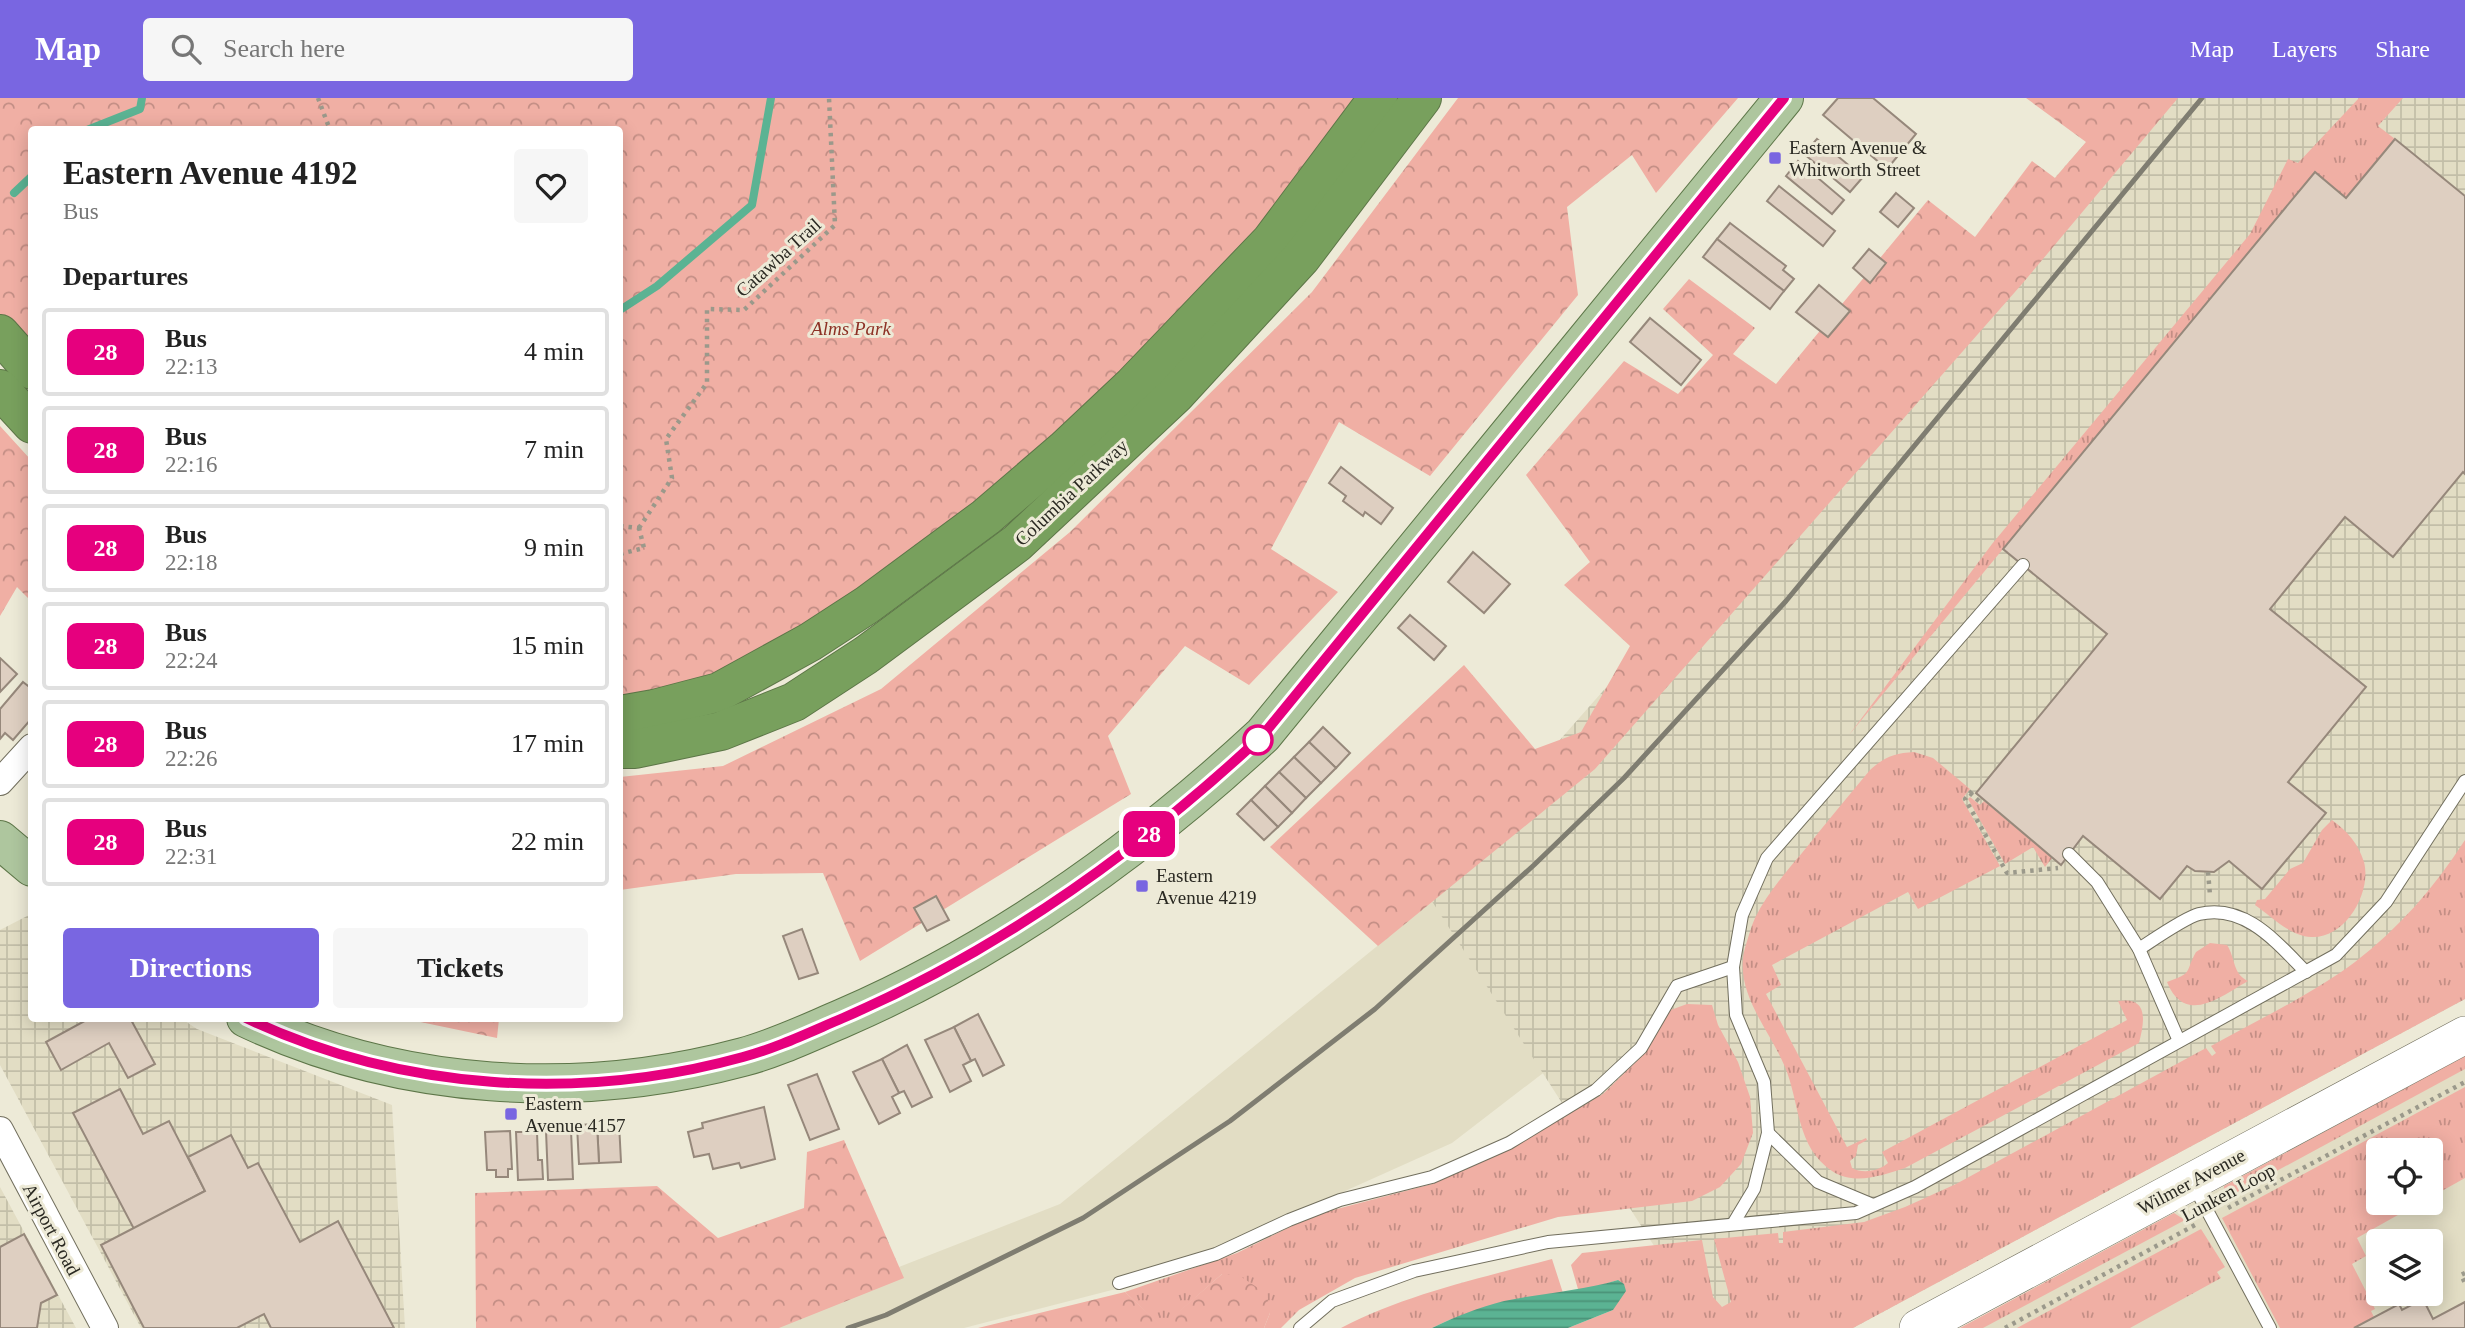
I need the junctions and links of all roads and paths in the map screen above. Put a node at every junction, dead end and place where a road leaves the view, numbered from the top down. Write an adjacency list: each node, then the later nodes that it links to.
1 (318, 98): 6 (path)
2 (829, 98): 12 (path, Catawba Trail)
3 (1378, 98): 15 (highway, Columbia Parkway)
4 (1422, 98): 16 (highway, Columbia Parkway)
5 (1784, 98): 30 (main road)
6 (328, 126)
7 (0, 334): 8 (highway)
8 (28, 366)
9 (0, 389): 10 (highway)
10 (28, 420)
11 (623, 526): 12 (path)
12 (639, 528): 13 (path)
13 (623, 553)
14 (2023, 565): 28 (lane)
15 (623, 714)
16 (623, 749)
17 (28, 751): 19 (street)
18 (2465, 781): 29 (lane)
19 (0, 782)
20 (1980, 802): 24 (path)
21 (0, 840): 23 (main road)
22 (2069, 854): 24 (lane)
23 (28, 864)
24 (2082, 866): 27 (lane)
25 (2222, 895): 26 (path)
26 (2201, 897)
27 (2138, 949): 29 (lane); 32 (lane)
28 (1733, 967): 35 (lane); 41 (lane)
29 (2306, 972): 32 (lane)
30 (256, 1022)
31 (2465, 1035): 36 (street, Wilmer Avenue)
32 (2179, 1041): 37 (lane)
33 (2465, 1082): 38 (path, Lunken Loop)
34 (0, 1130): 43 (street, Airport Road)
35 (1768, 1133): 37 (lane); 39 (lane)
36 (2191, 1181): 38 (lane); 45 (street, Wilmer Avenue)
37 (1873, 1205): 39 (lane)
38 (2211, 1217): 46 (path, Lunken Loop); 47 (lane)
39 (1733, 1224): 44 (lane)
40 (2465, 1273): 42 (path)
41 (1119, 1283)
42 (2465, 1283)
43 (104, 1328)
44 (1300, 1328)
45 (1918, 1328)
46 (2005, 1328)
47 (2270, 1328)

